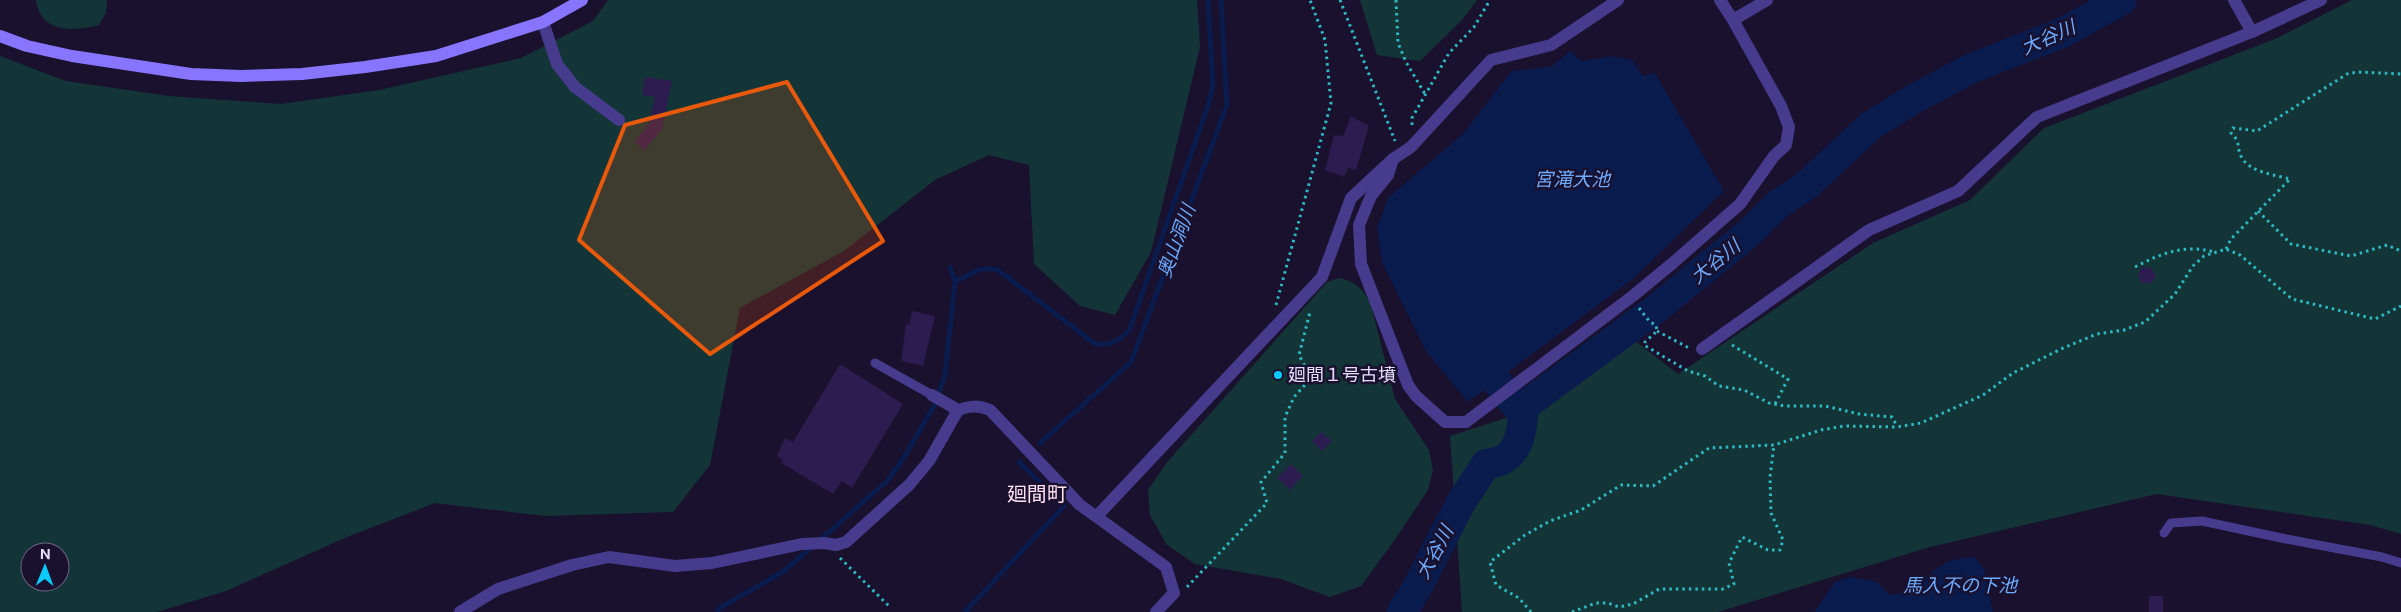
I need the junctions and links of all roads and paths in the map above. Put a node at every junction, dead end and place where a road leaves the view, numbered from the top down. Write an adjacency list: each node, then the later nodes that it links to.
1 (582, 0): 12 (street)
2 (1310, 0): 28 (path)
3 (1340, 0): 18 (path)
4 (1396, 0): 16 (path)
5 (1490, 0): 16 (path)
6 (1618, 0): 18 (street)
7 (1720, 0): 11 (street)
8 (1767, 0): 11 (street)
9 (2234, 0): 13 (street)
10 (2321, 0): 13 (street)
11 (1733, 20): 18 (street)
12 (543, 22): 14 (street); 17 (street)
13 (2252, 32): 29 (street)
14 (0, 36)
15 (2401, 74): 19 (path)
16 (1425, 94): 18 (path)
17 (619, 120)
18 (1401, 153): 24 (street)
19 (2258, 211): 20 (path); 21 (path)
20 (2226, 249): 22 (path); 26 (path)
21 (2401, 251)
22 (2215, 252): 23 (path); 35 (path)
23 (2135, 267)
24 (1301, 300): 28 (street); 41 (path)
25 (1638, 306): 27 (path)
26 (2401, 306)
27 (1657, 330): 30 (path); 33 (path)
28 (1268, 334): 37 (street)
29 (1719, 338): 30 (street); 33 (path)
30 (1702, 349)
31 (875, 363): 32 (lane)
32 (932, 395): 34 (street)
33 (1775, 404): 35 (path)
34 (958, 410): 37 (street); 39 (street)
35 (1897, 427): 36 (path)
36 (1774, 445): 45 (path); 46 (path)
37 (1097, 516): 41 (street)
38 (2164, 533): 40 (lane)
39 (836, 545): 42 (path); 43 (street)
40 (2401, 562)
41 (1174, 593): 44 (street)
42 (891, 608)
43 (460, 612)
44 (1156, 612)
45 (1531, 612)
46 (1572, 612)

